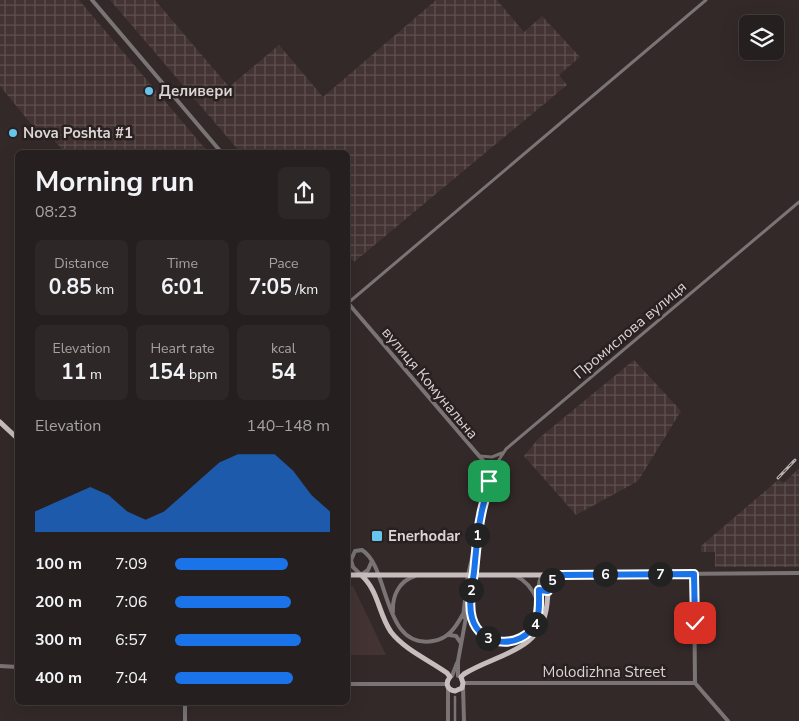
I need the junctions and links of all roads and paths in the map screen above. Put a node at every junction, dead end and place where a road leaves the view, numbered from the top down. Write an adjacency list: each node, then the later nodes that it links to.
1 (92, 0): 3 (street)
2 (706, 0): 5 (street)
3 (219, 150)
4 (799, 202): 9 (street, Промислова вулиця)
5 (350, 301)
6 (350, 305): 10 (street, вулиця Комунальна)
7 (0, 422): 8 (main road)
8 (15, 436)
9 (506, 449): 10 (street); 11 (street, Промислова вулиця)
10 (477, 455): 11 (street, вулиця Комунальна)
11 (488, 485): 12 (street, вулиця Комунальна)
12 (477, 538): 28 (street); 31 (street)
13 (351, 559): 14 (street); 15 (street); 19 (street)
14 (371, 560): 19 (street); 20 (street)
15 (350, 562)
16 (799, 573): 17 (street)
17 (694, 574): 23 (street); 40 (street)
18 (350, 575): 19 (main road)
19 (361, 575): 20 (main road); 27 (main road)
20 (378, 575): 24 (main road); 25 (street)
21 (514, 575): 22 (main road); 24 (main road); 30 (street)
22 (543, 575): 23 (street); 26 (main road); 29 (street)
23 (559, 575): 26 (street)
24 (417, 576): 32 (street)
25 (382, 587): 27 (street); 32 (street)
26 (548, 588): 29 (street); 39 (main road)
27 (373, 589): 38 (main road)
28 (471, 590): 30 (street); 34 (street)
29 (539, 590): 30 (street)
30 (539, 607)
31 (463, 614): 33 (street); 34 (street)
32 (394, 616): 33 (street)
33 (448, 635): 34 (street)
34 (460, 643): 35 (street)
35 (458, 661): 38 (street); 39 (street)
36 (0, 666): 37 (street)
37 (15, 667)
38 (451, 676): 39 (street, Molodizhna Street); 42 (main road)
39 (461, 680): 40 (street, Molodizhna Street); 42 (main road); 48 (street)
40 (695, 683): 49 (street)
41 (350, 684): 42 (street)
42 (448, 685): 46 (street)
43 (455, 697): 47 (street)
44 (185, 705): 45 (street)
45 (185, 721)
46 (448, 721)
47 (456, 721)
48 (464, 721)
49 (728, 721)

